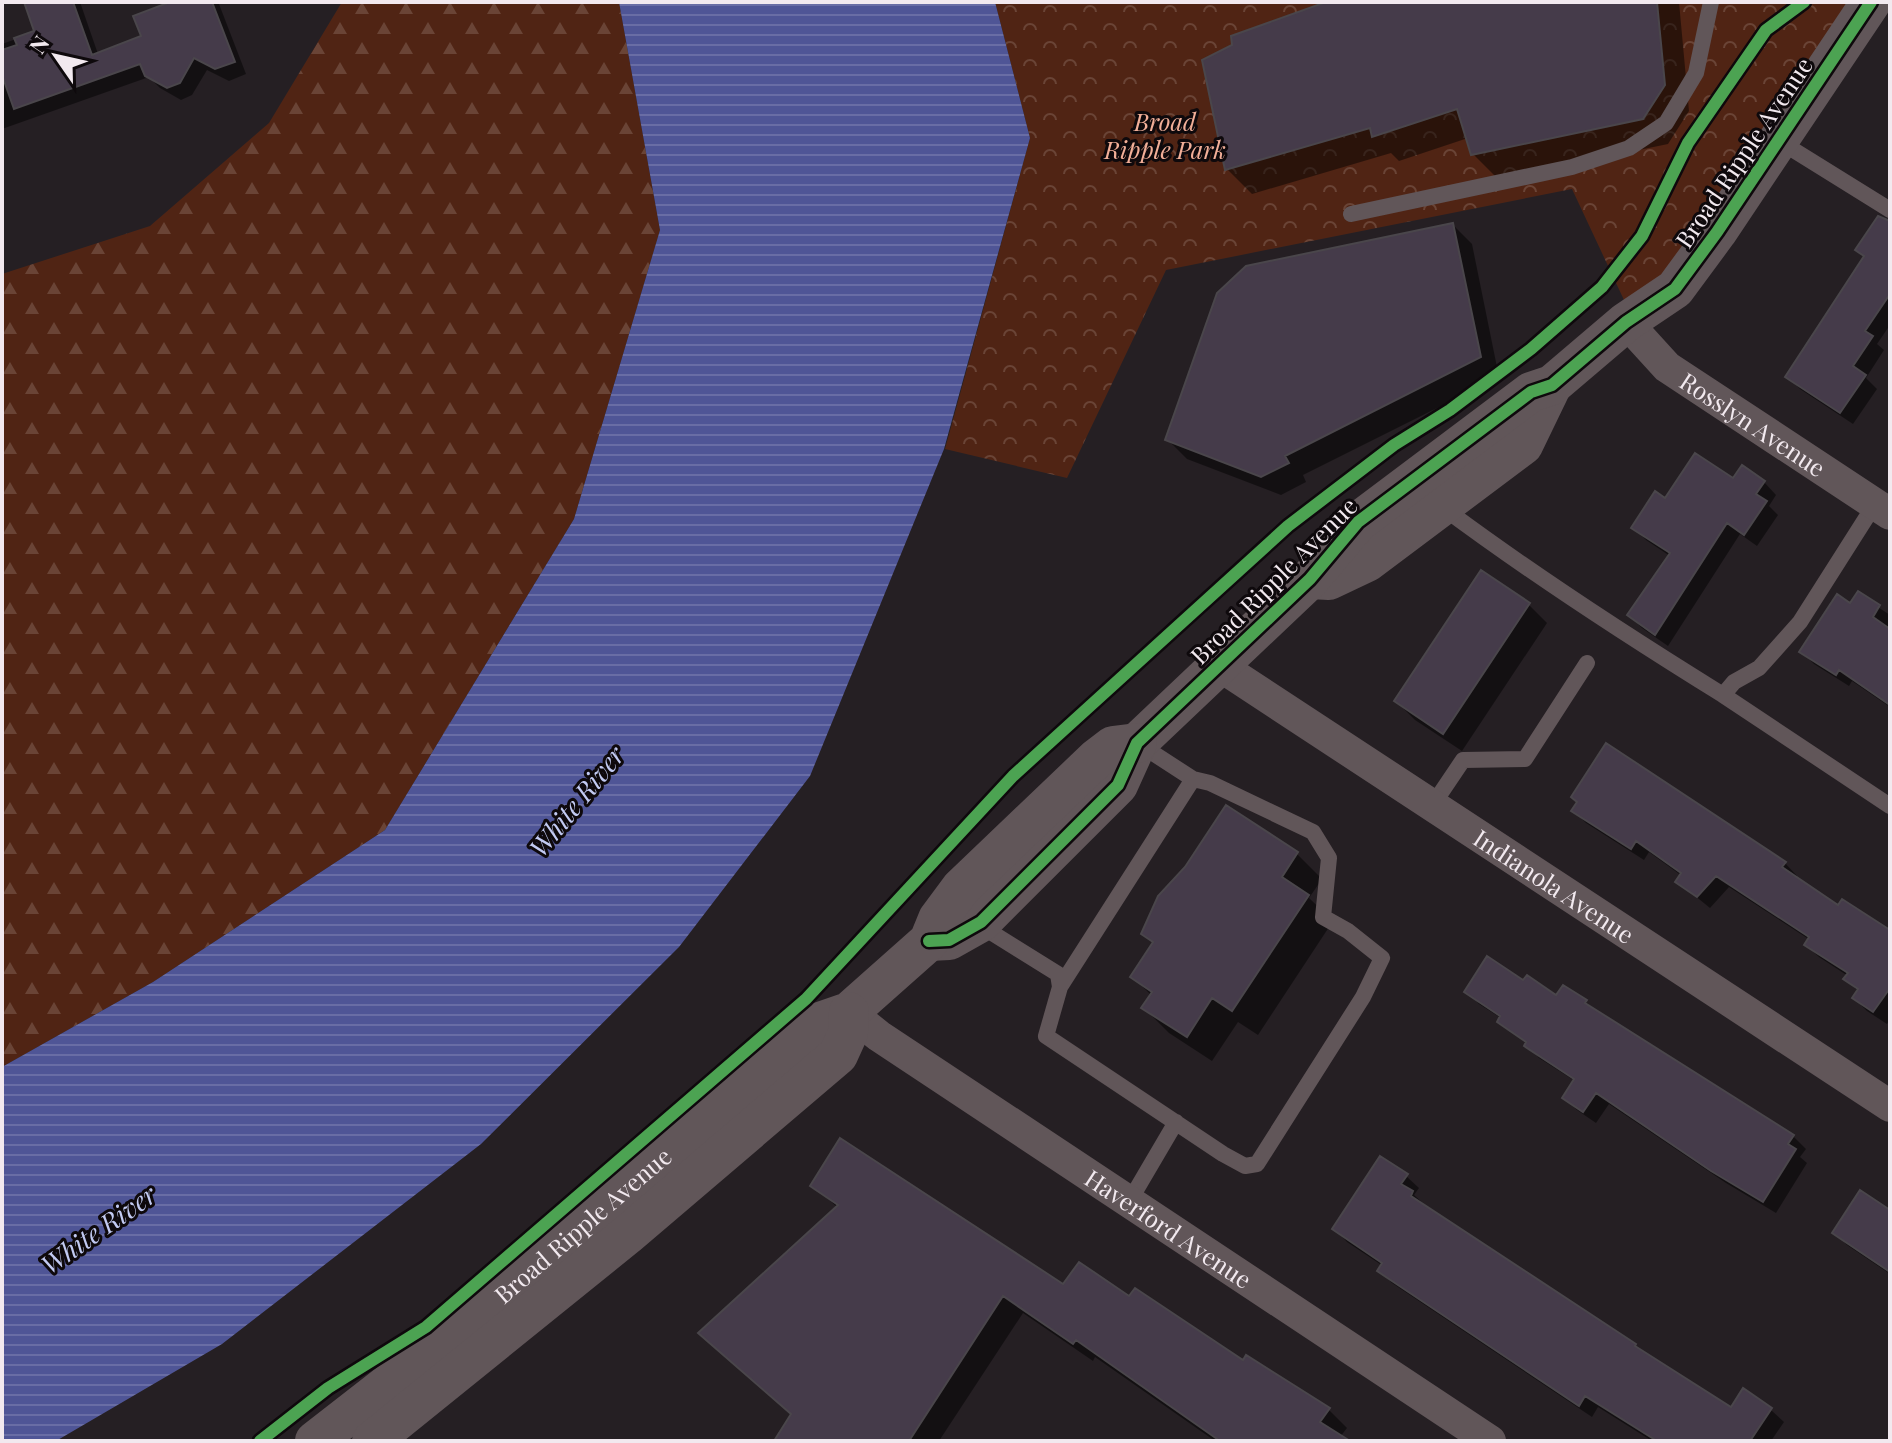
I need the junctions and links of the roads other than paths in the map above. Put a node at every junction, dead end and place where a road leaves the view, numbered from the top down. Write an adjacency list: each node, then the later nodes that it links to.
1 (1711, 2): 5 (lane)
2 (1871, 2): 3 (street, Broad Ripple Avenue)
3 (1778, 141): 4 (lane); 6 (street, Broad Ripple Avenue)
4 (1890, 210)
5 (1351, 214)
6 (1626, 322): 7 (street, Broad Ripple Avenue); 9 (street, Rosslyn Avenue)
7 (1552, 385): 8 (street, Broad Ripple Avenue); 10 (street, Broad Ripple Avenue)
8 (1440, 506): 10 (street, Broad Ripple Avenue); 13 (lane)
9 (1883, 509): 13 (lane)
10 (1310, 579): 12 (street, Broad Ripple Avenue)
11 (1587, 663): 16 (lane)
12 (1220, 666): 14 (street, Broad Ripple Avenue); 16 (street, Indianola Avenue)
13 (1723, 695): 17 (lane)
14 (1137, 743): 15 (lane); 18 (street, Broad Ripple Avenue); 19 (street, Broad Ripple Avenue)
15 (1193, 779): 20 (lane); 23 (lane)
16 (1432, 806): 22 (street, Indianola Avenue)
17 (1890, 806)
18 (981, 922): 19 (street, Broad Ripple Avenue); 20 (lane)
19 (929, 941): 21 (street, Broad Ripple Avenue)
20 (1060, 987): 23 (lane)
21 (849, 1012): 24 (street, Haverford Avenue); 25 (street, Broad Ripple Avenue); 26 (street, Broad Ripple Avenue)
22 (1890, 1106)
23 (1176, 1122): 24 (lane)
24 (1129, 1202): 27 (street, Haverford Avenue)
25 (315, 1441)
26 (372, 1441)
27 (1490, 1441)

